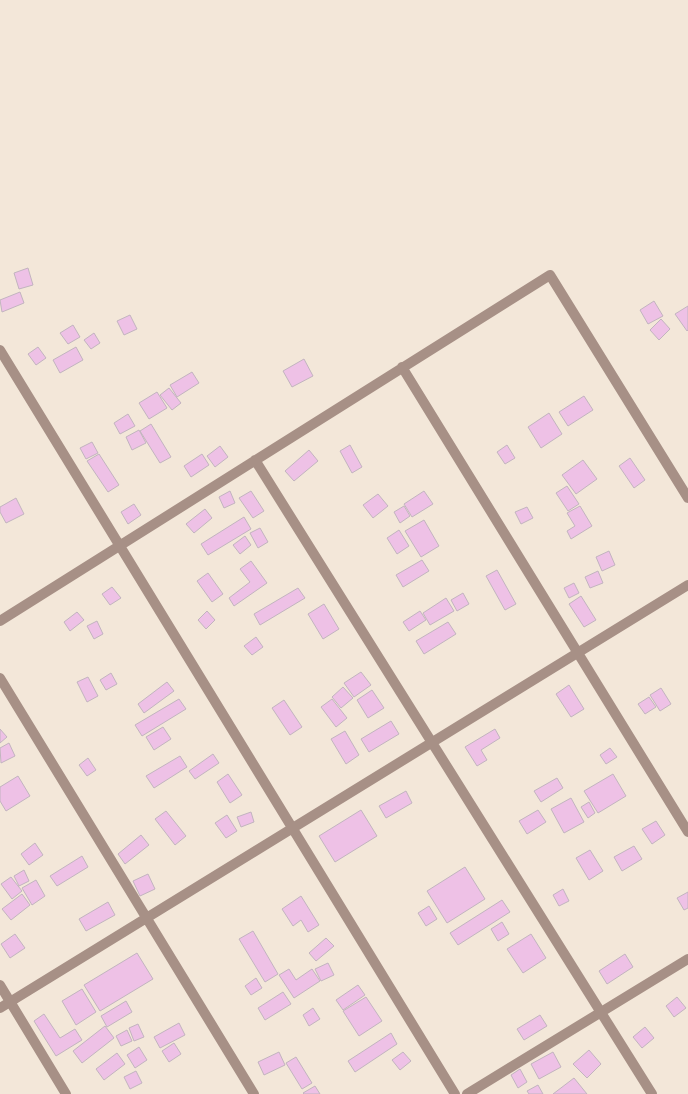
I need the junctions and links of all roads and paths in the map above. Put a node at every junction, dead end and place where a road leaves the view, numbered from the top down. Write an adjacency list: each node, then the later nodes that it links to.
1 (0, 350): 5 (street)
2 (402, 367): 3 (street); 4 (street); 8 (street)
3 (255, 460): 5 (street); 10 (street)
4 (688, 498)
5 (120, 545): 7 (street); 11 (street)
6 (688, 585): 8 (street)
7 (0, 621)
8 (578, 653): 10 (street); 12 (street)
9 (0, 678): 13 (street)
10 (432, 742): 11 (street); 18 (street)
11 (292, 828): 13 (street); 21 (street)
12 (688, 832)
13 (146, 918): 16 (street); 20 (street)
14 (688, 959): 18 (street)
15 (0, 985): 16 (street)
16 (10, 1002): 17 (street); 19 (street)
17 (0, 1008)
18 (601, 1012): 22 (street); 23 (street)
19 (66, 1094)
20 (254, 1094)
21 (455, 1094)
22 (467, 1094)
23 (652, 1094)

